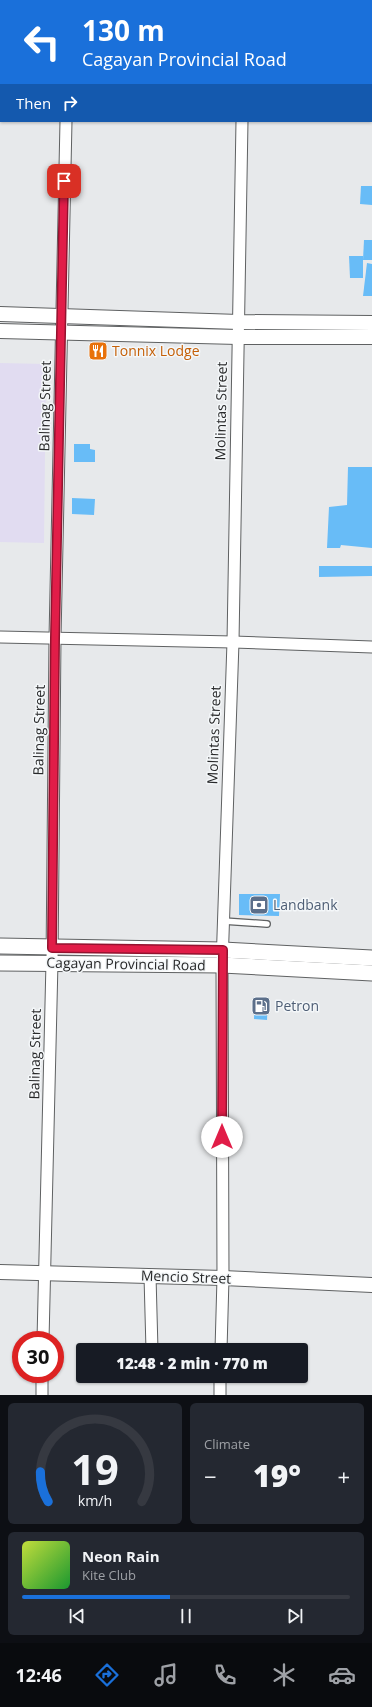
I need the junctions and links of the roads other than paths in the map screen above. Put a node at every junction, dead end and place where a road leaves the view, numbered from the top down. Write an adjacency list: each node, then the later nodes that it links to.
1 (66, 122): 4 (street, Balinag Street)
2 (242, 122): 5 (street, Molintas Street)
3 (0, 314): 4 (street)
4 (62, 316): 5 (street); 8 (street, Balinag Street)
5 (239, 322): 6 (street); 9 (street, Molintas Street)
6 (372, 323)
7 (0, 332): 8 (street)
8 (62, 333): 9 (street); 12 (street, Balinag Street)
9 (238, 337): 10 (street); 13 (street, Molintas Street)
10 (372, 337)
11 (0, 637): 12 (street)
12 (55, 638): 13 (street); 19 (street, Balinag Street)
13 (232, 642): 14 (street); 15 (street, Molintas Street)
14 (372, 647)
15 (223, 922): 16 (lane); 18 (street, Molintas Street)
16 (267, 924)
17 (0, 946): 19 (main road, Cagayan Provincial Road)
18 (223, 950): 19 (main road, Cagayan Provincial Road); 20 (main road, Cagayan Provincial Road); 22 (street, Molintas Street)
19 (52, 955): 21 (main road, Cagayan Provincial Road); 22 (main road, Cagayan Provincial Road); 25 (street, Balinag Street)
20 (372, 958)
21 (0, 962)
22 (222, 965): 23 (main road, Cagayan Provincial Road); 27 (street, Molintas Street)
23 (372, 973)
24 (0, 1272): 25 (street, Mencio Street)
25 (44, 1274): 26 (street, Mencio Street); 29 (street, Balinag Street)
26 (150, 1276): 27 (street, Mencio Street); 30 (street)
27 (223, 1278): 28 (street, Mencio Street); 31 (street, Molintas Street)
28 (372, 1285)
29 (43, 1331)
30 (152, 1343)
31 (221, 1343)
32 (42, 1383): 34 (street)
33 (220, 1383): 35 (street)
34 (42, 1395)
35 (220, 1395)

